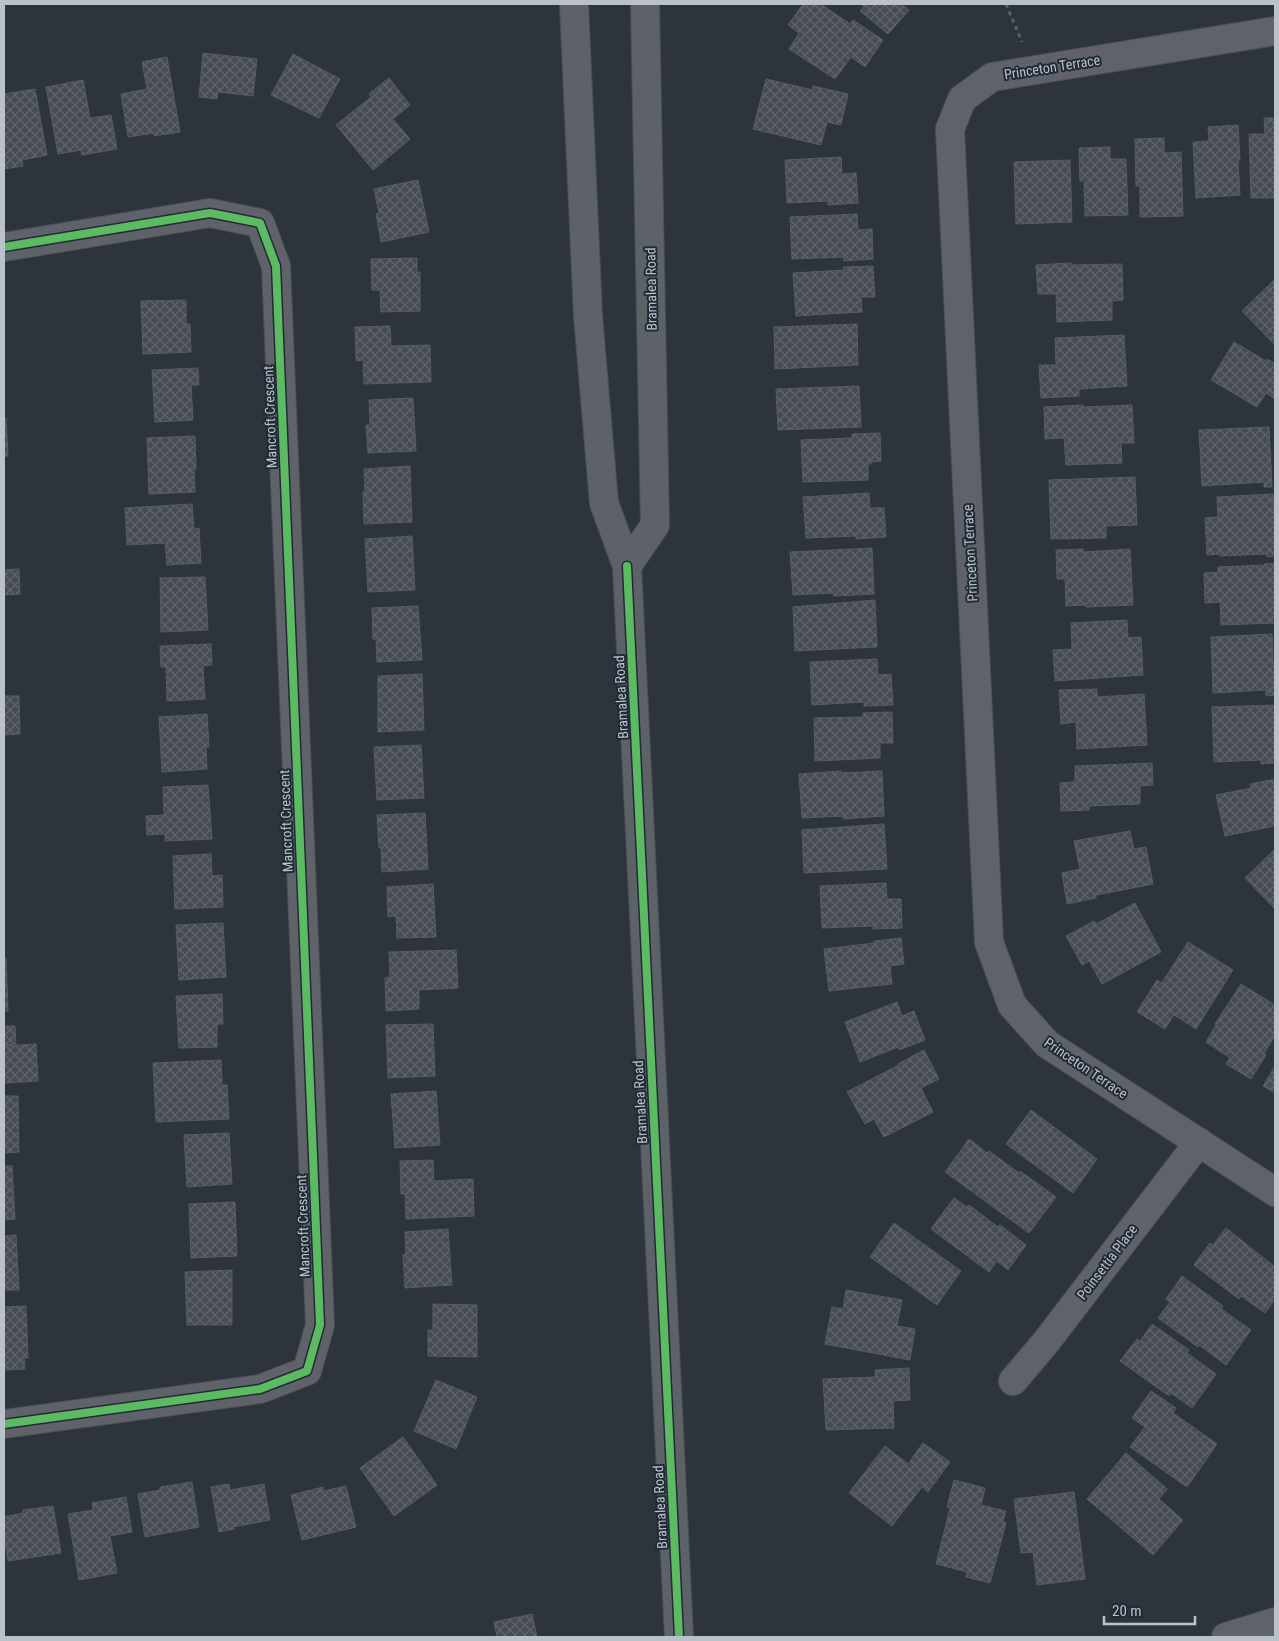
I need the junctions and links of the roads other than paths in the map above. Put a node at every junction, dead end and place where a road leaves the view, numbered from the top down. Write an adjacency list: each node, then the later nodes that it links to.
1 (574, 4): 5 (main road, Bramalea Road)
2 (647, 9): 5 (main road, Bramalea Road)
3 (1275, 31): 6 (street, Princeton Terrace)
4 (4, 247): 9 (street, Mancroft Crescent)
5 (627, 566): 11 (main road, Bramalea Road)
6 (1199, 1142): 7 (street, Princeton Terrace); 8 (street, Poinsettia Place)
7 (1275, 1192)
8 (1013, 1381)
9 (4, 1424)
10 (1275, 1622): 12 (street)
11 (678, 1637)
12 (1226, 1637)

